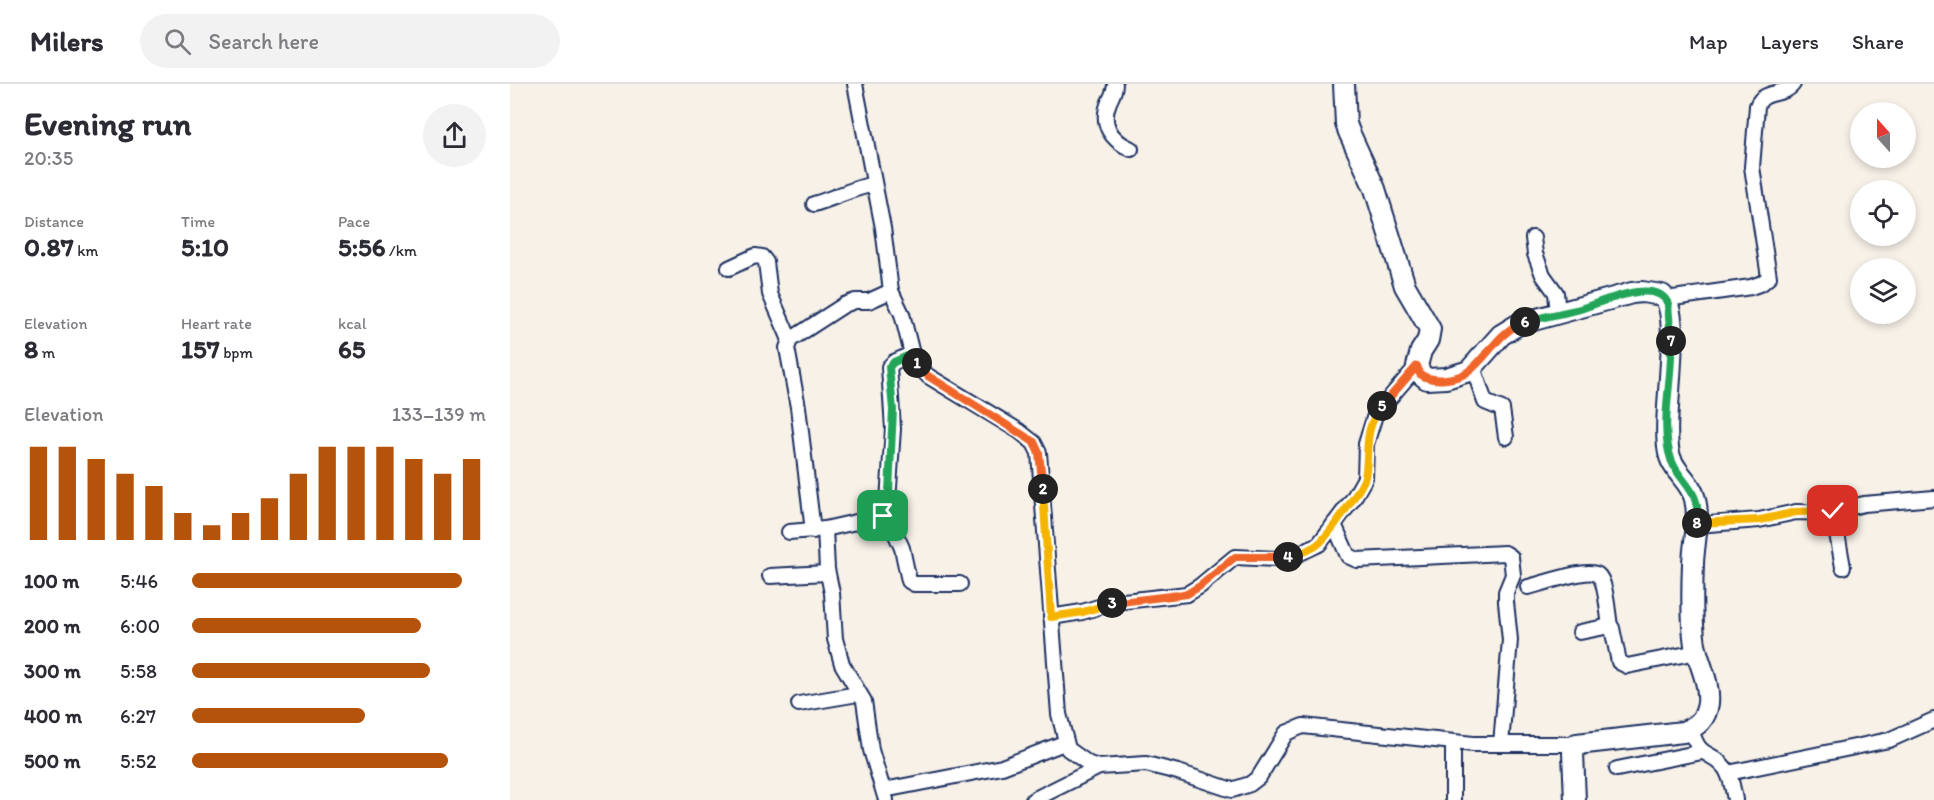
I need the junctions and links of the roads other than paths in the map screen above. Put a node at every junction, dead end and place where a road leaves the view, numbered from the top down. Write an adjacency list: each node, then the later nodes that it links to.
1 (855, 84): 6 (street)
2 (1115, 84): 5 (street)
3 (1344, 84): 15 (street)
4 (1793, 84): 11 (street)
5 (1131, 149)
6 (874, 184): 7 (street); 10 (street)
7 (814, 204)
8 (1533, 238): 12 (street)
9 (729, 268): 13 (street)
10 (891, 291): 13 (street); 14 (street)
11 (1666, 299): 12 (street); 22 (street)
12 (1558, 314): 16 (street)
13 (790, 340): 23 (street)
14 (912, 354): 20 (street); 30 (street)
15 (1417, 366): 16 (street); 21 (street)
16 (1473, 367): 17 (street)
17 (1506, 437)
18 (1934, 498): 19 (street)
19 (1833, 511): 22 (street); 25 (street)
20 (887, 515): 23 (street); 28 (street)
21 (1334, 524): 30 (street); 40 (street)
22 (1697, 525): 33 (street)
23 (819, 530): 24 (street); 26 (street)
24 (789, 532)
25 (1843, 567)
26 (827, 573): 27 (street); 34 (street)
27 (770, 576)
28 (960, 584)
29 (1528, 587): 31 (street)
30 (1051, 617): 39 (street)
31 (1610, 626): 32 (street); 33 (street)
32 (1580, 632)
33 (1697, 652): 37 (street)
34 (858, 694): 35 (street); 46 (street)
35 (799, 704)
36 (1934, 720): 45 (street)
37 (1691, 729): 41 (street); 42 (street)
38 (1453, 742): 40 (street); 47 (street); 49 (street)
39 (1064, 743): 43 (street); 46 (street)
40 (1501, 744): 41 (street)
41 (1577, 744): 50 (street)
42 (1702, 752): 44 (street); 45 (street)
43 (1100, 767): 47 (street); 48 (street)
44 (1617, 769)
45 (1728, 773): 51 (street)
46 (885, 795)
47 (1231, 795)
48 (1033, 800)
49 (1453, 800)
50 (1575, 800)
51 (1735, 800)

